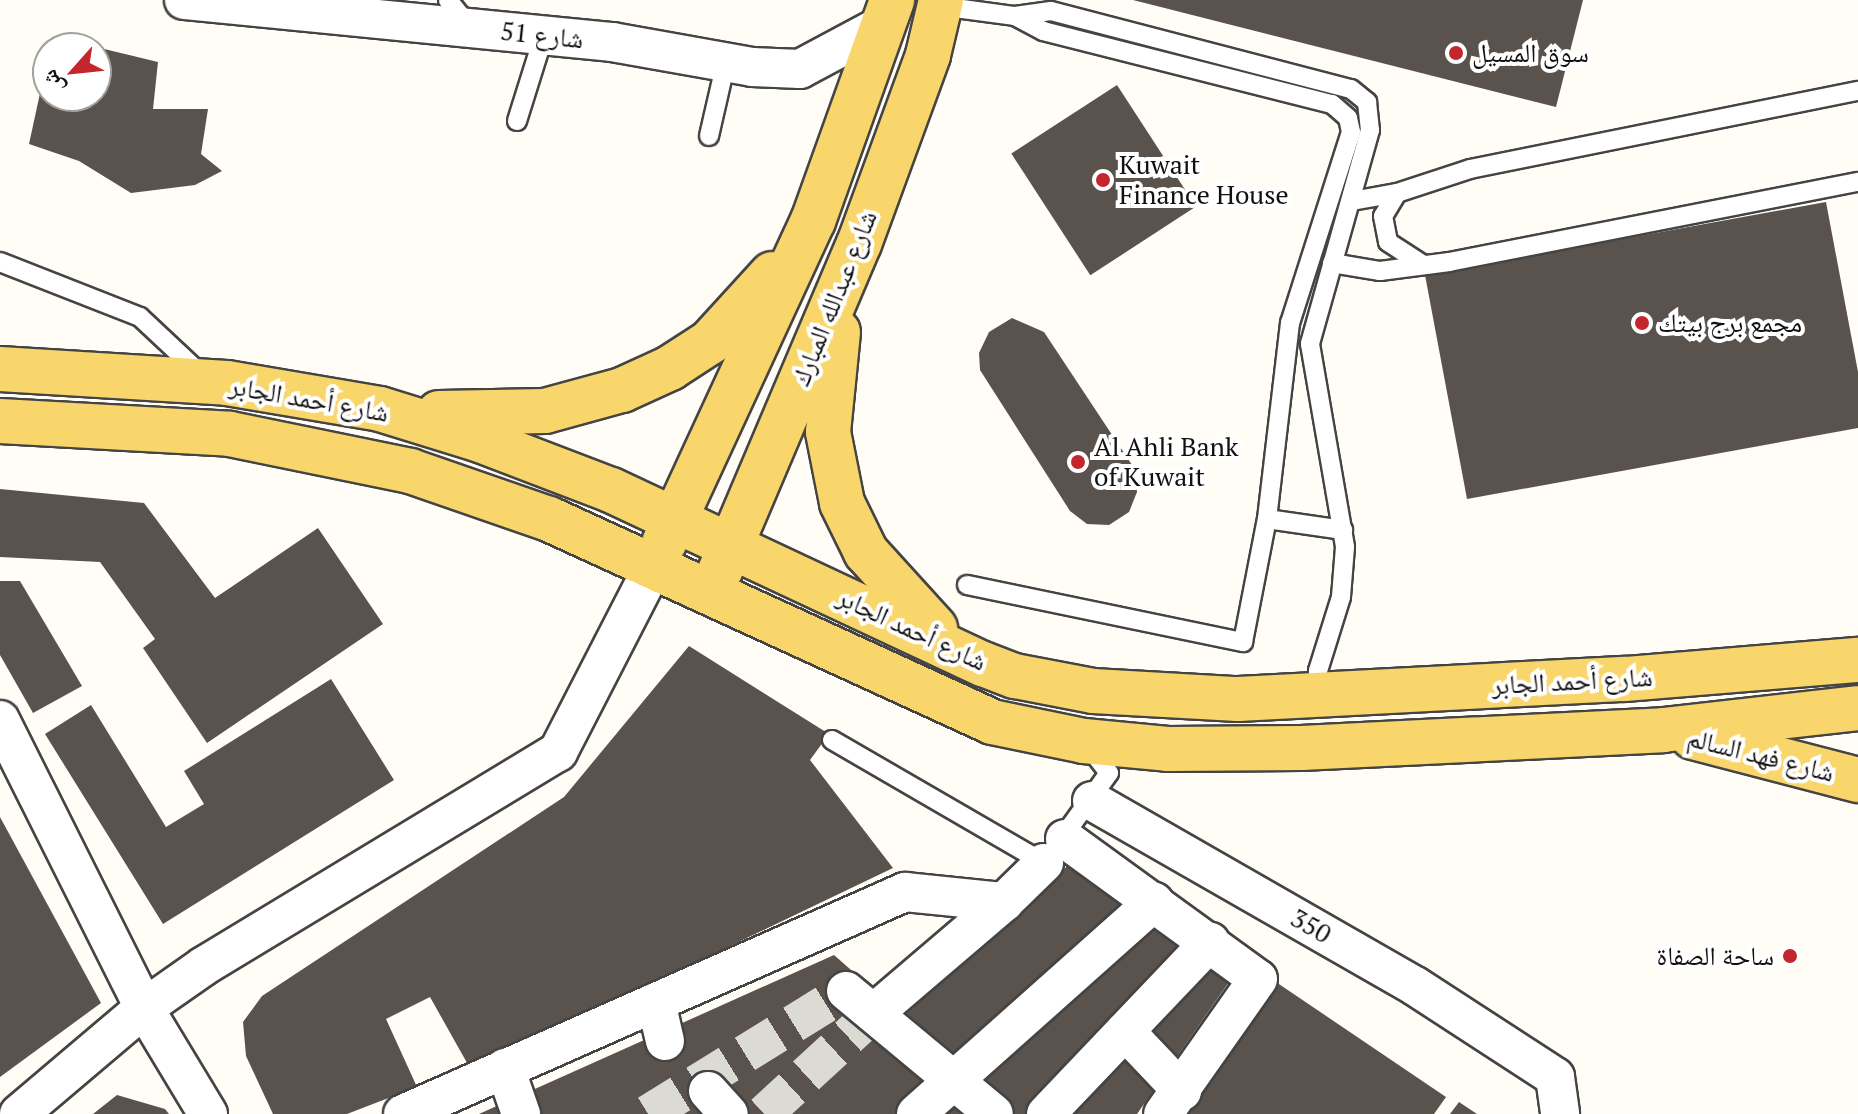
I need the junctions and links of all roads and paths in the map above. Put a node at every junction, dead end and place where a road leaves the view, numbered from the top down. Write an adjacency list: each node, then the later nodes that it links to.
1 (184, 0): 4 (street, شارع 51)
2 (940, 3): 5 (lane); 19 (main road, شارع عبدالله المبارك)
3 (889, 12): 7 (street, شارع 51); 17 (main road, شارع عبدالله المبارك)
4 (459, 14): 6 (street, شارع 51)
5 (1015, 16): 13 (lane); 16 (lane)
6 (544, 35): 7 (street, شارع 51); 11 (lane)
7 (726, 62): 12 (lane)
8 (1858, 91): 9 (lane)
9 (1839, 94): 10 (lane); 15 (lane)
10 (1858, 109)
11 (517, 121)
12 (709, 136)
13 (1347, 145): 18 (lane); 23 (lane)
14 (1858, 182): 22 (lane)
15 (1397, 193): 16 (lane); 22 (lane)
16 (1352, 201): 18 (lane)
17 (813, 221): 27 (main road); 29 (main road, شارع عبدالله المبارك)
18 (1347, 221): 21 (lane)
19 (854, 255): 32 (main road, شارع عبدالله المبارك); 37 (main road)
20 (0, 262): 26 (lane)
21 (1332, 263): 22 (lane); 24 (lane)
22 (1422, 264)
23 (1289, 338): 24 (lane); 30 (lane)
24 (1310, 344): 31 (lane)
25 (0, 369): 26 (main road, شارع أحمد الجابر)
26 (208, 381): 27 (main road, شارع أحمد الجابر)
27 (380, 409): 29 (main road, شارع أحمد الجابر)
28 (0, 421): 33 (main road, شارع أحمد الجابر)
29 (676, 518): 32 (main road, شارع أحمد الجابر); 33 (main road, شارع عبدالله المبارك)
30 (1267, 519): 31 (lane); 34 (lane)
31 (1343, 530): 38 (lane)
32 (732, 543): 35 (main road, شارع عبدالله المبارك); 37 (main road, شارع أحمد الجابر)
33 (654, 565): 35 (main road, شارع أحمد الجابر); 50 (street)
34 (967, 585)
35 (711, 591): 43 (main road, شارع أحمد الجابر)
36 (1858, 660): 38 (main road, شارع أحمد الجابر)
37 (983, 664): 38 (main road, شارع أحمد الجابر)
38 (1319, 695)
39 (1858, 708): 41 (main road)
40 (0, 720): 52 (street)
41 (1663, 730): 43 (main road, شارع أحمد الجابر); 44 (main road, شارع فهد السالم)
42 (832, 740): 46 (lane)
43 (1084, 741): 45 (lane)
44 (1858, 780)
45 (1092, 801): 46 (lane); 66 (street, 350)
46 (1054, 851): 47 (street); 48 (street)
47 (1004, 902): 51 (street); 56 (street)
48 (1154, 902): 49 (street); 56 (street)
49 (1210, 942): 53 (street); 57 (street)
50 (204, 966): 52 (street); 60 (street)
51 (656, 1002): 54 (street); 55 (street)
52 (144, 1008): 58 (street); 59 (street)
53 (1125, 1031): 57 (street); 65 (street)
54 (665, 1041)
55 (505, 1068): 61 (street); 62 (street)
56 (949, 1082): 63 (street); 64 (street)
57 (1173, 1102)
58 (19, 1114)
59 (208, 1114)
60 (225, 1114)
61 (403, 1114)
62 (521, 1114)
63 (916, 1114)
64 (994, 1114)
65 (1046, 1114)
66 (1560, 1114)

